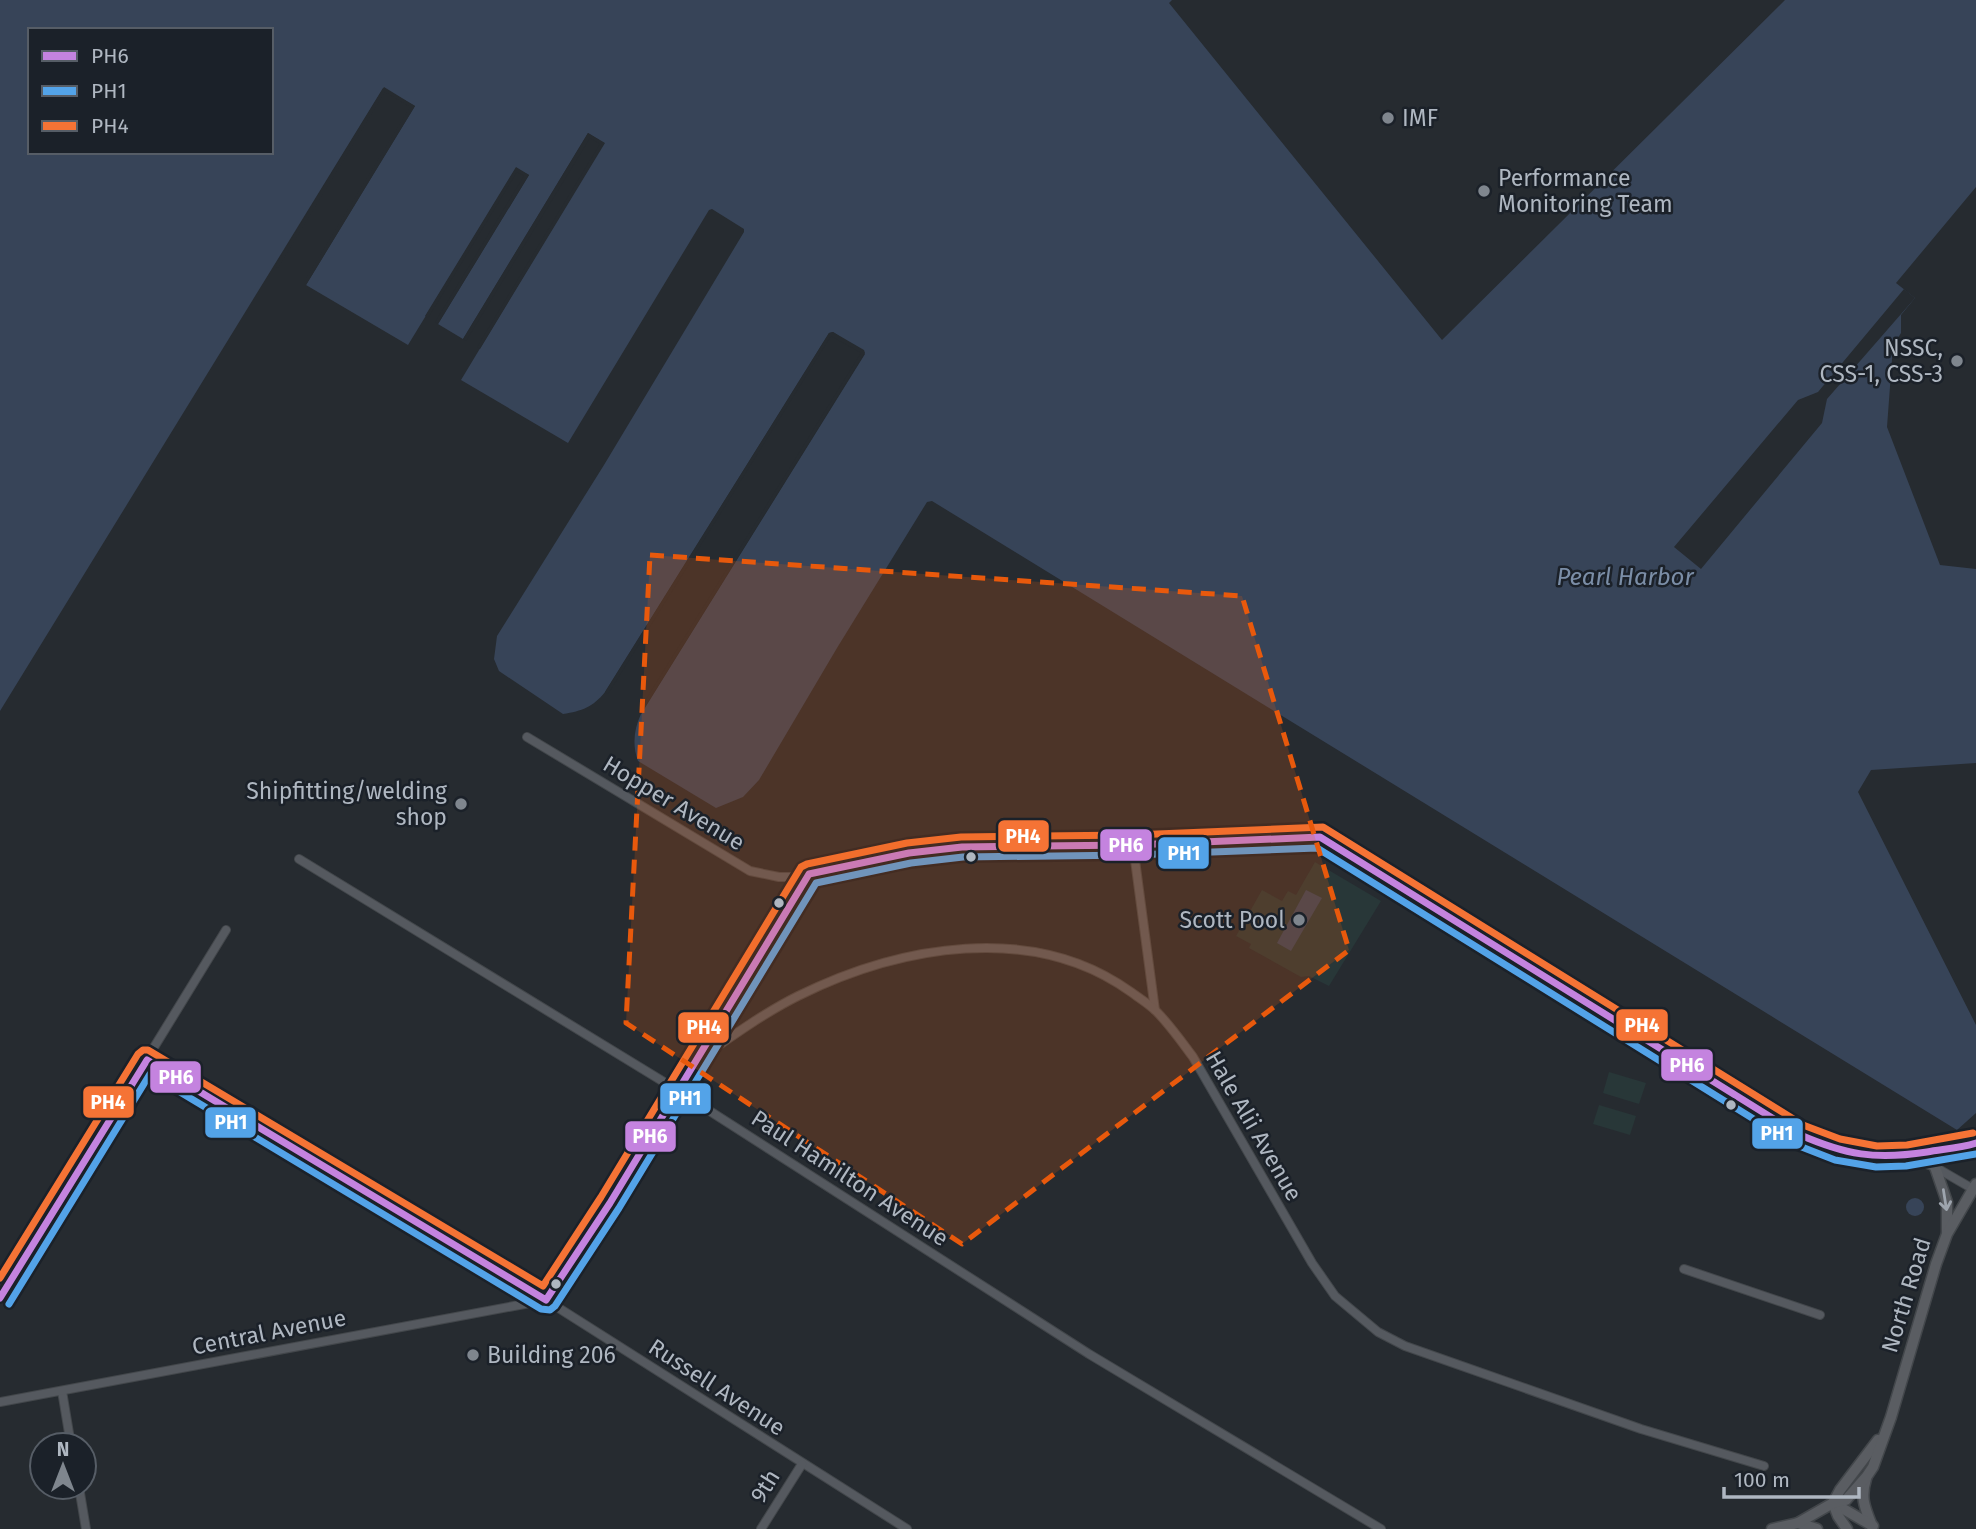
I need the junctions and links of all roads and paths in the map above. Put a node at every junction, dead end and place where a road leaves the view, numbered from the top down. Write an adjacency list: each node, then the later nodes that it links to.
1 (527, 737): 4 (street, Hopper Avenue)
2 (1133, 845): 4 (street, Hopper Avenue); 6 (street); 11 (street, Hopper Avenue)
3 (299, 859): 9 (street, Paul Hamilton Avenue)
4 (809, 874): 8 (street)
5 (226, 930): 7 (street)
6 (1155, 1010): 8 (street, Hale Alii Avenue); 24 (street, Hale Alii Avenue)
7 (146, 1060): 16 (street); 17 (street, Russell Avenue)
8 (695, 1062): 9 (street)
9 (677, 1090): 17 (street); 33 (street, Paul Hamilton Avenue)
10 (1976, 1143): 11 (street)
11 (1904, 1156): 12 (street)
12 (1935, 1167): 13 (street); 14 (street, one-way to 14)
13 (1974, 1186): 14 (street, North Road)
14 (1947, 1234): 21 (street, North Road)
15 (1684, 1269): 18 (street)
16 (0, 1298)
17 (546, 1300): 19 (street, Central Avenue); 23 (street, Russell Avenue)
18 (1820, 1315)
19 (62, 1391): 20 (street, Central Avenue); 22 (street)
20 (0, 1402)
21 (1889, 1423): 25 (street, North Road); 27 (street, North Road)
22 (69, 1431)
23 (802, 1464): 31 (street, 9th); 32 (street, Russell Avenue)
24 (1764, 1466)
25 (1867, 1476): 27 (street, North Road); 29 (street)
26 (81, 1501): 30 (street)
27 (1833, 1503): 28 (street); 29 (street); 36 (street)
28 (1798, 1523): 34 (street); 35 (street)
29 (1874, 1528)
30 (86, 1529)
31 (761, 1529)
32 (907, 1529)
33 (1381, 1529)
34 (1772, 1529)
35 (1817, 1529)
36 (1847, 1529)

